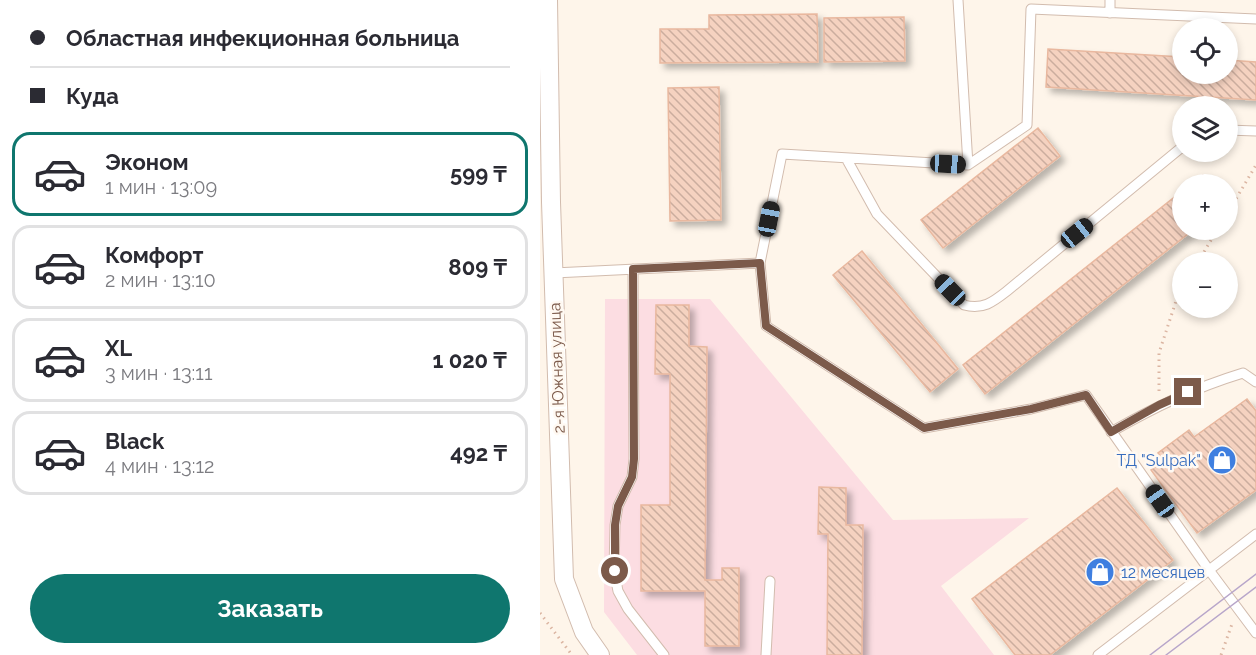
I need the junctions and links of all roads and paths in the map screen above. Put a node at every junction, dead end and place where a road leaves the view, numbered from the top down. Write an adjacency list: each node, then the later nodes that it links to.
1 (548, 0): 13 (street, 2-я Южная улица)
2 (958, 0): 10 (lane)
3 (1110, 0): 4 (lane)
4 (1110, 13): 5 (lane); 10 (lane)
5 (1256, 19)
6 (1238, 130): 7 (lane)
7 (1256, 130)
8 (1172, 155): 9 (lane)
9 (846, 158): 10 (lane); 14 (lane)
10 (968, 165)
11 (1256, 165): 12 (path)
12 (1238, 195)
13 (546, 202): 16 (street, 2-я Южная улица)
14 (760, 263): 15 (lane); 20 (lane)
15 (633, 269): 16 (lane); 29 (lane)
16 (554, 273): 28 (street, 2-я Южная улица)
17 (1172, 313): 19 (path)
18 (1256, 382): 19 (lane)
19 (1159, 405): 20 (lane)
20 (1111, 432): 22 (lane)
21 (1256, 534): 22 (lane)
22 (1209, 570): 24 (lane); 31 (lane)
23 (770, 581): 30 (lane)
24 (1238, 608): 26 (lane); 32 (path)
25 (540, 613): 27 (path)
26 (1256, 633)
27 (572, 655)
28 (600, 655)
29 (664, 655)
30 (766, 655)
31 (1098, 655)
32 (1221, 655)

